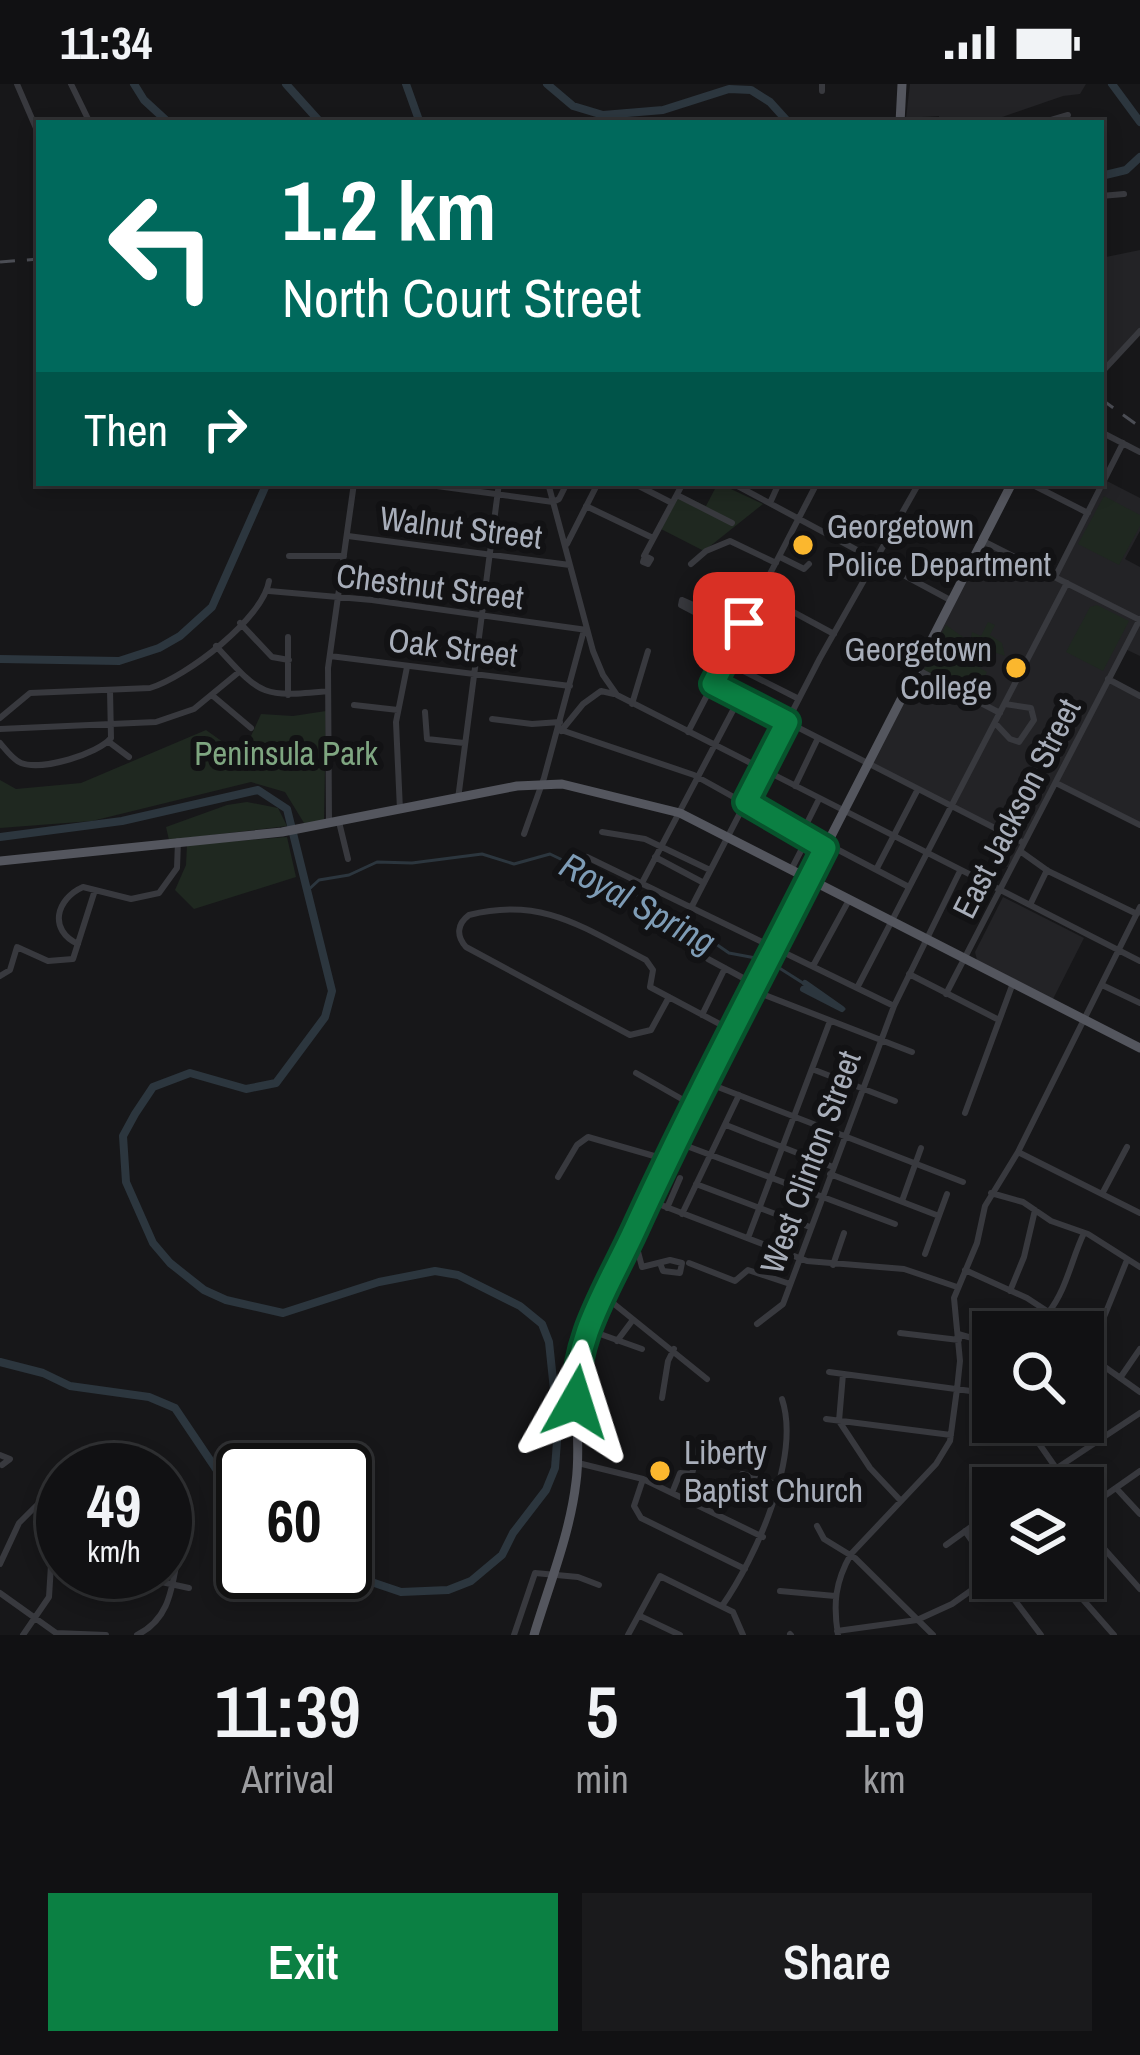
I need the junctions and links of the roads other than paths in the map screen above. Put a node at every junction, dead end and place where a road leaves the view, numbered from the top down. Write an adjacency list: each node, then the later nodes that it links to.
1 (17, 84): 8 (street)
2 (71, 84): 5 (street)
3 (902, 84): 6 (main road)
4 (1068, 115): 7 (street)
5 (89, 120)
6 (900, 120)
7 (1051, 120)
8 (36, 128)
9 (1124, 194): 10 (street)
10 (1104, 196)
11 (1140, 331): 12 (street)
12 (1104, 370)
13 (1104, 434): 14 (street)
14 (1123, 443): 15 (street); 17 (street)
15 (1140, 452)
16 (1104, 462): 17 (street)
17 (1112, 466): 18 (street)
18 (1104, 480)
19 (354, 486): 42 (street)
20 (437, 486): 34 (street)
21 (498, 486): 34 (street)
22 (549, 486): 36 (street)
23 (566, 486): 36 (street)
24 (596, 486): 38 (street)
25 (641, 486): 35 (street)
26 (681, 486): 35 (street)
27 (738, 486): 37 (street)
28 (778, 486): 37 (street)
29 (816, 486): 40 (street)
30 (917, 486): 51 (street)
31 (1010, 486): 44 (main road)
32 (1034, 486): 39 (street)
33 (1101, 486): 39 (street)
34 (497, 494): 36 (street); 46 (street)
35 (674, 499): 41 (street); 43 (street)
36 (553, 502): 45 (street)
37 (770, 503): 40 (street)
38 (586, 506): 43 (street); 45 (street)
39 (1088, 513): 55 (street)
40 (799, 520): 50 (street); 51 (street)
41 (732, 523)
42 (346, 536): 46 (street, Walnut Street); 48 (street)
43 (653, 538): 49 (street)
44 (983, 541): 55 (street); 59 (main road)
45 (565, 547): 54 (street)
46 (489, 554): 54 (street, Walnut Street); 61 (street)
47 (289, 556): 48 (street)
48 (344, 556): 58 (street)
49 (644, 556)
50 (778, 560): 52 (street); 53 (street); 57 (street)
51 (878, 562): 59 (street); 66 (street)
52 (691, 564)
53 (809, 564)
54 (570, 565): 65 (street)
55 (1055, 577): 56 (street)
56 (1067, 583): 62 (street); 91 (street)
57 (760, 594): 64 (street); 66 (street)
58 (338, 598): 61 (street, Chestnut Street); 63 (street, Chestnut Street); 70 (street)
59 (952, 601): 74 (main road)
60 (709, 612): 64 (street)
61 (481, 616): 65 (street, Chestnut Street); 76 (street)
62 (1140, 619): 77 (street, East Jackson Street)
63 (240, 623): 68 (street); 71 (street)
64 (744, 623): 72 (street)
65 (585, 630): 79 (street); 80 (street)
66 (834, 634): 89 (street)
67 (288, 637): 71 (street)
68 (216, 646): 75 (street); 81 (street)
69 (648, 651): 90 (street)
70 (330, 656): 73 (street, Oak Street); 82 (street)
71 (289, 660): 84 (street)
72 (724, 661): 78 (street); 89 (street)
73 (407, 667): 76 (street, Oak Street); 93 (street)
74 (917, 669): 95 (street); 111 (main road)
75 (239, 672): 84 (street); 86 (street)
76 (473, 674): 80 (street, Oak Street); 107 (street)
77 (1108, 680): 87 (street); 115 (street, East Jackson Street)
78 (713, 684): 88 (street); 104 (street)
79 (608, 685): 83 (street); 85 (street)
80 (570, 686): 103 (street)
81 (110, 690): 96 (street); 100 (street)
82 (328, 691): 84 (street); 125 (street)
83 (601, 692): 85 (street); 103 (street)
84 (288, 695)
85 (617, 695): 90 (street)
86 (213, 696): 100 (street); 101 (street)
87 (1140, 696)
88 (740, 698): 98 (street); 109 (street)
89 (799, 698): 98 (street)
90 (632, 704): 104 (street)
91 (1005, 704): 95 (street); 99 (street)
92 (354, 705): 93 (street)
93 (398, 710): 122 (street)
94 (425, 712): 107 (street)
95 (1000, 713): 99 (street)
96 (0, 718)
97 (492, 718): 103 (street)
98 (787, 722): 105 (street); 112 (street)
99 (995, 723): 121 (street)
100 (110, 725): 102 (street); 106 (street)
101 (251, 728)
102 (0, 729)
103 (559, 729): 113 (street); 114 (street)
104 (688, 732): 109 (street)
105 (818, 738): 111 (street); 116 (street)
106 (109, 742): 108 (street); 110 (street)
107 (464, 742): 118 (street)
108 (0, 743)
109 (715, 745): 112 (street); 113 (street)
110 (129, 757)
111 (868, 764): 117 (street); 123 (main road)
112 (762, 770): 116 (street); 120 (street)
113 (698, 777): 120 (street); 124 (street)
114 (542, 783): 118 (main road); 124 (main road); 128 (street)
115 (1056, 783): 126 (street); 135 (street, East Jackson Street)
116 (795, 786): 119 (street)
117 (918, 789): 121 (street); 130 (street)
118 (458, 799): 122 (main road)
119 (819, 799): 123 (street); 129 (street)
120 (746, 802): 129 (street); 131 (street)
121 (951, 806): 135 (street); 136 (street)
122 (400, 810): 125 (main road)
123 (844, 811): 130 (street); 134 (main road)
124 (679, 812): 131 (main road); 133 (street)
125 (334, 823): 132 (main road); 139 (street)
126 (1140, 825)
127 (602, 832): 133 (street)
128 (524, 834)
129 (805, 836): 134 (street); 143 (street)
130 (892, 836): 136 (street); 141 (street)
131 (728, 837): 142 (street); 143 (main road)
132 (180, 841): 140 (main road); 150 (street)
133 (660, 846): 138 (street); 142 (street)
134 (826, 846): 141 (street); 146 (main road)
135 (1022, 847): 144 (street); 151 (street, East Jackson Street)
136 (927, 853): 145 (street); 149 (street)
137 (587, 857): 147 (street)
138 (655, 857): 147 (street); 148 (street)
139 (348, 860)
140 (0, 861)
141 (877, 868): 149 (street)
142 (710, 870): 148 (street)
143 (791, 870): 146 (main road)
144 (1047, 870): 154 (street); 155 (street)
145 (961, 871): 151 (street); 157 (street, West Clinton Street)
146 (809, 879): 152 (main road); 159 (main road)
147 (643, 881): 153 (street)
148 (704, 883): 153 (street)
149 (909, 888): 156 (street)
150 (95, 890): 158 (street); 158 (street)
151 (1000, 891): 154 (street); 162 (street, East Jackson Street)
152 (849, 899): 156 (main road); 164 (street)
153 (692, 906): 159 (street)
154 (1030, 906): 160 (street)
155 (1138, 911): 160 (street)
156 (892, 921): 157 (main road); 171 (street)
157 (926, 939): 162 (main road); 166 (street, West Clinton Street)
158 (78, 944): 167 (street)
159 (776, 946): 164 (street); 170 (main road)
160 (1118, 951): 163 (street); 169 (street)
161 (708, 959): 165 (street)
162 (966, 959): 168 (main road); 172 (street, East Jackson Street)
163 (1140, 961)
164 (813, 966): 171 (street)
165 (725, 968): 170 (street); 176 (street)
166 (909, 974): 172 (street); 175 (street, West Clinton Street)
167 (0, 976)
168 (1013, 983): 177 (main road); 178 (street)
169 (1102, 985): 174 (street); 177 (street)
170 (754, 988): 179 (street); 180 (main road)
171 (857, 988): 175 (street)
172 (946, 994): 178 (street)
173 (669, 998): 173 (street); 176 (street)
174 (1140, 1003)
175 (894, 1006): 181 (street, West Clinton Street)
176 (702, 1015): 180 (street)
177 (1084, 1019): 182 (main road); 199 (street)
178 (1000, 1020): 191 (street)
179 (830, 1021): 181 (street); 184 (street)
180 (732, 1030): 186 (main road)
181 (881, 1040): 183 (street); 187 (street, West Clinton Street)
182 (1140, 1048)
183 (913, 1052)
184 (812, 1069): 187 (street); 192 (street)
185 (636, 1073): 190 (street)
186 (705, 1082): 188 (street); 190 (main road)
187 (863, 1088): 189 (street); 194 (street, West Clinton Street)
188 (739, 1095): 192 (street); 193 (street)
189 (895, 1101)
190 (694, 1106): 195 (main road)
191 (965, 1114)
192 (794, 1117): 194 (street); 196 (street)
193 (726, 1125): 196 (street); 200 (street)
194 (844, 1136): 202 (street); 203 (street, West Clinton Street)
195 (676, 1142): 200 (street); 201 (main road)
196 (783, 1147): 203 (street); 206 (street)
197 (1127, 1147): 211 (street)
198 (922, 1148): 202 (street)
199 (1018, 1152): 209 (street); 211 (street)
200 (711, 1155): 206 (street); 208 (street)
201 (668, 1160): 204 (street); 213 (main road)
202 (915, 1164): 207 (street); 214 (street)
203 (831, 1170): 212 (street, West Clinton Street); 214 (street)
204 (558, 1177)
205 (680, 1178): 215 (street)
206 (771, 1178): 212 (street); 216 (street)
207 (963, 1182)
208 (696, 1184): 216 (street); 218 (street)
209 (991, 1193): 217 (street); 234 (street)
210 (947, 1194): 220 (street)
211 (1102, 1194): 219 (street)
212 (821, 1196): 221 (street); 222 (street, West Clinton Street)
213 (648, 1200): 215 (street); 226 (main road)
214 (902, 1202): 220 (street)
215 (667, 1208): 218 (street)
216 (760, 1208): 222 (street); 225 (street)
217 (1035, 1210): 224 (street); 237 (street)
218 (682, 1214): 225 (street)
219 (1140, 1214)
220 (939, 1216): 227 (street)
221 (895, 1224)
222 (810, 1227): 228 (street, West Clinton Street)
223 (844, 1233): 232 (street)
224 (1084, 1233): 229 (street); 240 (street)
225 (748, 1238): 228 (street)
226 (629, 1241): 230 (street); 238 (main road)
227 (925, 1254)
228 (799, 1257): 232 (street); 235 (street, West Clinton Street)
229 (1127, 1260): 233 (street); 241 (street)
230 (660, 1263)
231 (689, 1263): 235 (street)
232 (832, 1265): 236 (street)
233 (1140, 1267)
234 (965, 1270): 236 (street); 237 (street)
235 (790, 1284): 243 (street, West Clinton Street)
236 (956, 1287): 246 (street)
237 (1010, 1291): 239 (street)
238 (603, 1295): 242 (street); 269 (main road)
239 (1046, 1311)
240 (1049, 1311)
241 (1104, 1315)
242 (632, 1321): 248 (street); 250 (street)
243 (757, 1324)
244 (600, 1334): 248 (street)
245 (900, 1334): 246 (street)
246 (958, 1337): 247 (street); 257 (street)
247 (972, 1340)
248 (617, 1341): 249 (street)
249 (642, 1349)
250 (674, 1349): 256 (street); 260 (street)
251 (1140, 1349): 255 (street)
252 (1104, 1366): 255 (street)
253 (829, 1372): 254 (street)
254 (843, 1374): 257 (street); 264 (street)
255 (1120, 1378): 259 (street)
256 (707, 1379)
257 (957, 1388): 258 (street); 266 (street)
258 (972, 1390)
259 (1140, 1392)
260 (662, 1398)
261 (782, 1399): 274 (street)
262 (1140, 1413): 265 (street)
263 (826, 1419): 264 (street)
264 (839, 1421): 266 (street); 278 (street)
265 (1104, 1435)
266 (951, 1436): 278 (street)
267 (1092, 1443): 270 (street)
268 (699, 1446): 276 (street)
269 (578, 1463): 273 (street); 291 (main road)
270 (1057, 1467)
271 (1140, 1471): 275 (street)
272 (742, 1474): 274 (street)
273 (643, 1479): 276 (street); 290 (street)
274 (776, 1484): 284 (street)
275 (1116, 1488): 277 (street); 280 (street)
276 (672, 1492): 284 (street)
277 (1104, 1496)
278 (901, 1501): 288 (street)
279 (36, 1504): 289 (street)
280 (1140, 1514)
281 (818, 1526): 288 (street)
282 (972, 1526): 283 (street)
283 (965, 1531): 285 (street); 286 (street)
284 (763, 1537): 290 (street)
285 (972, 1541)
286 (946, 1545)
287 (1104, 1549): 293 (street)
288 (851, 1555): 297 (street); 305 (street)
289 (0, 1564)
290 (745, 1569): 302 (street)
291 (552, 1575): 292 (street); 311 (street); 312 (main road)
292 (599, 1585)
293 (1140, 1589)
294 (972, 1590): 305 (street)
295 (780, 1591): 297 (street)
296 (0, 1593): 304 (street)
297 (835, 1596): 307 (street)
298 (48, 1599): 304 (street)
299 (168, 1599): 308 (street)
300 (1014, 1599): 318 (street)
301 (1082, 1599): 319 (street)
302 (722, 1606): 303 (street); 315 (street)
303 (639, 1615): 313 (street); 314 (street)
304 (34, 1620): 309 (street); 310 (street)
305 (917, 1620): 306 (street); 317 (street)
306 (880, 1625): 307 (street); 316 (street)
307 (838, 1633)
308 (144, 1634)
309 (23, 1635)
310 (106, 1635)
311 (514, 1635)
312 (534, 1635)
313 (628, 1635)
314 (680, 1635)
315 (743, 1635)
316 (884, 1635)
317 (933, 1635)
318 (1041, 1635)
319 (1114, 1635)

